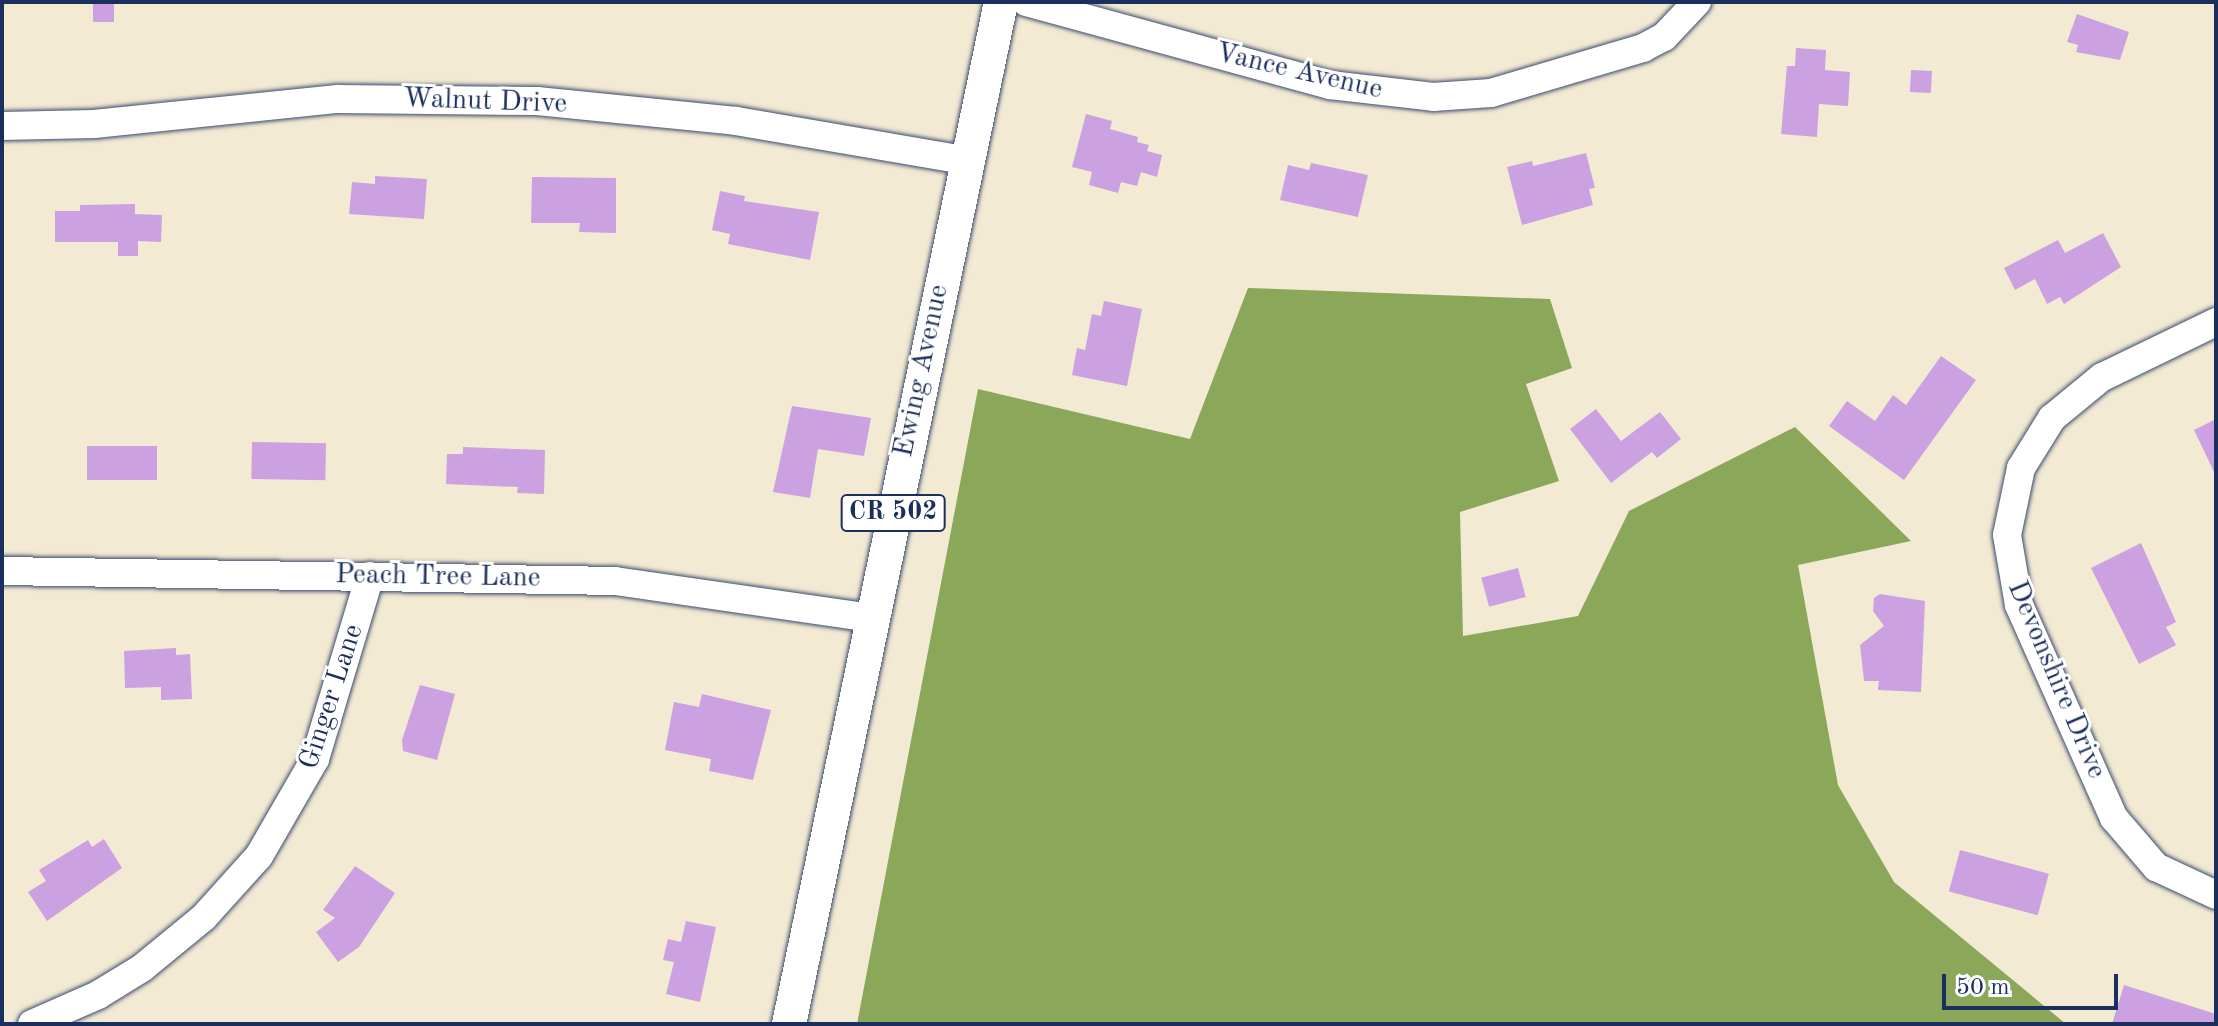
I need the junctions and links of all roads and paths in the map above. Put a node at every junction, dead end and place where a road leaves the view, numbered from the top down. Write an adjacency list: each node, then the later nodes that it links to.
1 (1001, 2): 5 (main road, Ewing Avenue / CR 502)
2 (1026, 2): 3 (street, Vance Avenue)
3 (1697, 2)
4 (2, 126): 5 (street, Walnut Drive)
5 (965, 160): 9 (main road, Ewing Avenue / CR 502)
6 (2216, 322): 10 (street, Devonshire Drive)
7 (2, 571): 8 (street, Peach Tree Lane)
8 (370, 576): 9 (street, Peach Tree Lane); 11 (street, Ginger Lane)
9 (872, 618): 12 (main road, Ewing Avenue / CR 502)
10 (2216, 895)
11 (32, 1024)
12 (789, 1024)

